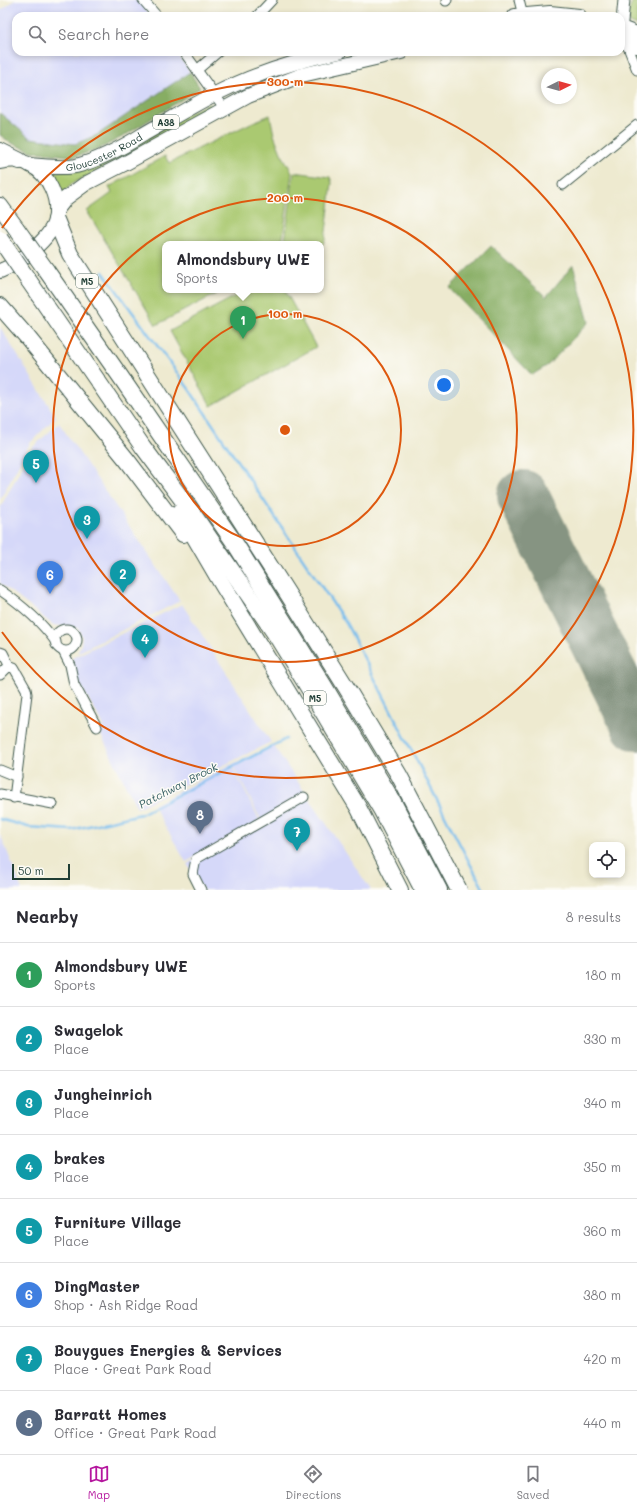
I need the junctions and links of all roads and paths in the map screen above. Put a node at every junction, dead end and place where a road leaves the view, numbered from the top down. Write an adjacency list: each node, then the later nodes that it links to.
1 (144, 0): 5 (street)
2 (272, 0): 6 (street)
3 (519, 0): 7 (street)
4 (624, 0): 8 (street)
5 (154, 12)
6 (261, 12)
7 (521, 12)
8 (624, 12)
9 (625, 33): 15 (street)
10 (187, 56): 14 (street)
11 (213, 56): 14 (street)
12 (321, 56): 16 (main road, Gloucester Road / A38)
13 (384, 56): 17 (main road, Gloucester Road / A38)
14 (197, 70): 16 (street)
15 (637, 70)
16 (214, 94): 17 (street); 21 (main road, Gloucester Road / A38)
17 (225, 110): 24 (main road, Gloucester Road / A38)
18 (637, 125): 22 (street)
19 (0, 151): 21 (highway)
20 (0, 162): 21 (main road, Gloucester Road)
21 (25, 163): 24 (main road)
22 (563, 184)
23 (0, 206): 28 (highway, M5, bridge)
24 (56, 216): 26 (main road, Gloucester Road); 32 (highway, M5)
25 (0, 239): 29 (highway, M5, bridge)
26 (0, 271)
27 (0, 306): 30 (highway, M5)
28 (160, 434): 32 (highway, M5); 49 (highway, M5)
29 (143, 447): 30 (highway, M5); 48 (highway, M5)
30 (222, 584): 47 (highway, M5)
31 (0, 590): 33 (street)
32 (286, 591): 45 (highway, M5)
33 (57, 637): 34 (street); 34 (street)
34 (67, 650): 38 (street)
35 (0, 652): 36 (street)
36 (10, 667): 37 (street); 40 (street)
37 (0, 675)
38 (97, 727)
39 (0, 770): 40 (street)
40 (17, 777): 43 (street)
41 (0, 794): 43 (street)
42 (304, 797): 46 (street)
43 (14, 798): 44 (street)
44 (53, 804)
45 (458, 889)
46 (201, 890)
47 (400, 890)
48 (423, 890)
49 (439, 890)

